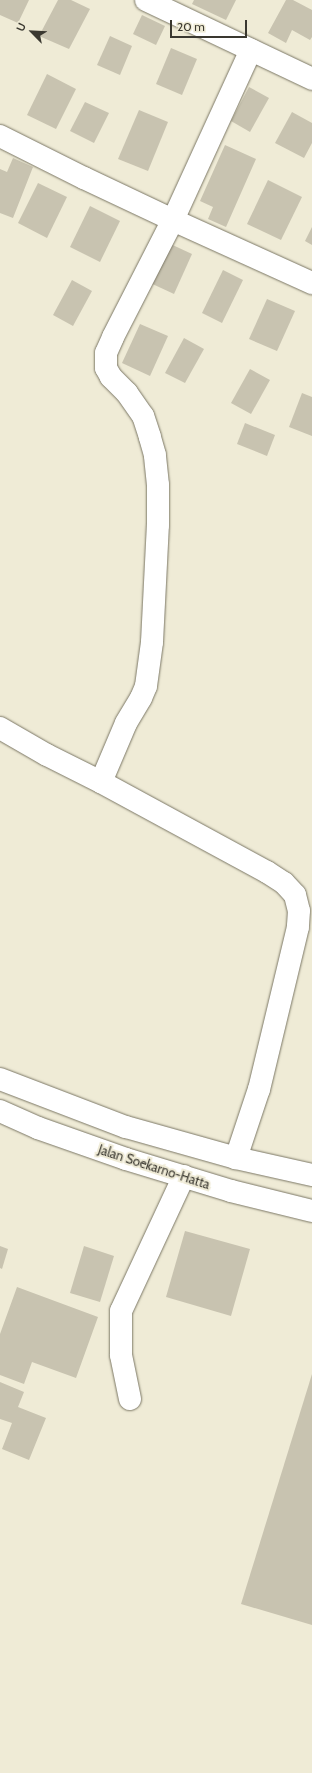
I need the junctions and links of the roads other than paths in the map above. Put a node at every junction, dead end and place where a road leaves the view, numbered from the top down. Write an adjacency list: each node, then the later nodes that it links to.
1 (146, 0): 2 (street)
2 (252, 50): 3 (street); 5 (street)
3 (312, 79)
4 (0, 136): 5 (street)
5 (173, 220): 6 (street); 8 (street)
6 (312, 283)
7 (0, 728): 8 (street)
8 (101, 782): 11 (street)
9 (0, 1079): 11 (street)
10 (0, 1111): 13 (street, Jalan Soekarno-Hatta)
11 (236, 1158): 12 (street)
12 (312, 1175)
13 (184, 1176): 14 (street, Jalan Soekarno-Hatta); 15 (street)
14 (312, 1211)
15 (130, 1399)

